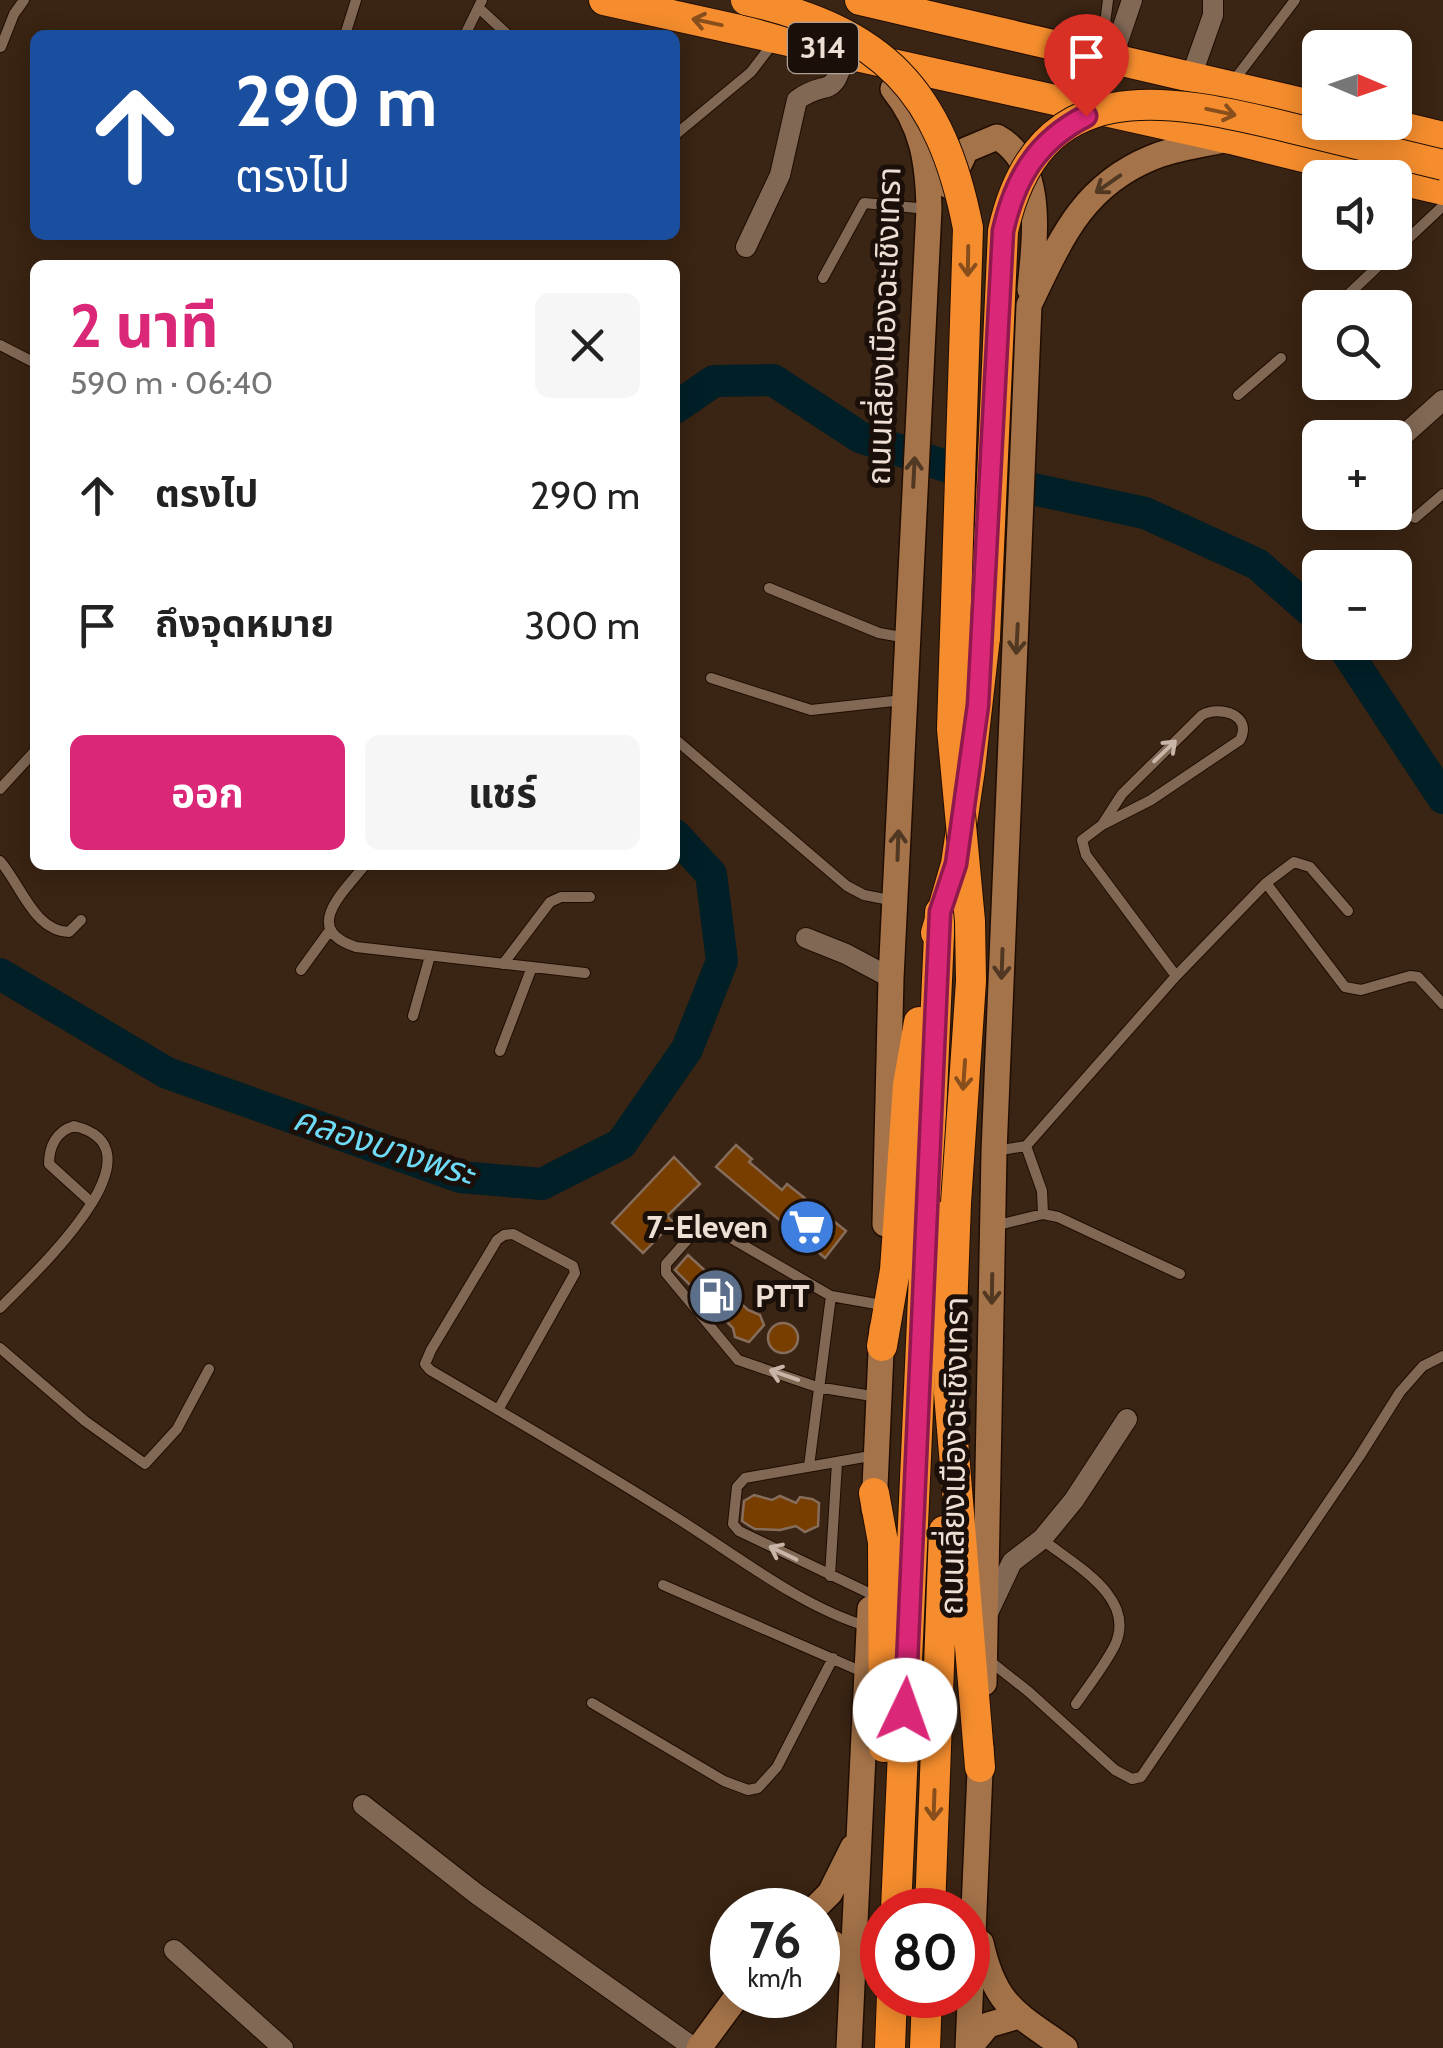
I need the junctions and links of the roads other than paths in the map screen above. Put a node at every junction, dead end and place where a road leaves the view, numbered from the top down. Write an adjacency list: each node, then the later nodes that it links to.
1 (24, 0): 16 (lane)
2 (356, 0): 12 (lane)
3 (604, 0): 15 (highway, 314, one-way to 3)
4 (746, 0): 92 (highway, one-way to 92, bridge)
5 (1108, 0): 19 (lane)
6 (1132, 0): 19 (street)
7 (1212, 0): 20 (street)
8 (1295, 0): 22 (lane)
9 (870, 1): 11 (highway, 314)
10 (480, 4): 13 (lane); 14 (lane)
11 (978, 28): 17 (highway, 314); 21 (highway)
12 (347, 30)
13 (468, 30)
14 (503, 30)
15 (778, 38): 18 (highway, 314); 26 (lane)
16 (1, 46)
17 (1059, 47): 19 (highway, 314); 23 (highway)
18 (852, 54): 21 (highway, 314); 34 (main road, ถนนเลี่ยงเมืองฉะเชิงเทรา); 36 (street)
19 (1107, 57): 20 (highway, 314)
20 (1191, 77): 22 (highway, 314)
21 (974, 82): 23 (highway, 314)
22 (1230, 86): 24 (highway, 314)
23 (1042, 96): 28 (highway, 314)
24 (1302, 104)
25 (1412, 129): 27 (highway)
26 (680, 132)
27 (1443, 137)
28 (1231, 138): 29 (highway, 314); 41 (main road, ถนนเลี่ยงเมืองฉะเชิงเทรา, one-way to 41)
29 (1320, 160)
30 (1443, 165): 64 (highway, one-way to 30, bridge)
31 (1412, 183): 32 (highway, 314)
32 (1443, 190)
33 (1443, 206): 35 (lane)
34 (929, 210): 38 (lane); 39 (main road, ถนนเลี่ยงเมืองฉะเชิงเทรา)
35 (1412, 235)
36 (746, 248)
37 (1375, 270): 40 (lane)
38 (823, 278)
39 (924, 278): 41 (main road); 51 (main road, ถนนเลี่ยงเมืองฉะเชิงเทรา, one-way to 39)
40 (1353, 290)
41 (1029, 304): 79 (main road, ถนนเลี่ยงเมืองฉะเชิงเทรา, one-way to 79)
42 (0, 345): 44 (lane)
43 (1282, 358): 45 (lane)
44 (30, 360)
45 (1238, 395)
46 (1443, 400): 47 (street)
47 (1412, 428)
48 (1443, 494): 49 (lane)
49 (1415, 518)
50 (770, 588): 51 (lane)
51 (908, 638): 53 (main road, ถนนเลี่ยงเมืองฉะเชิงเทรา)
52 (710, 678): 53 (lane)
53 (904, 700): 62 (main road, ถนนเลี่ยงเมืองฉะเชิงเทรา, one-way to 53)
54 (680, 744): 62 (lane)
55 (30, 756): 56 (lane)
56 (0, 789)
57 (1102, 825): 57 (lane, one-way to 57); 73 (lane)
58 (0, 861): 65 (lane)
59 (361, 870): 66 (lane)
60 (1266, 883): 63 (lane); 73 (lane); 75 (lane)
61 (590, 898): 69 (lane)
62 (896, 902): 74 (main road, ถนนเลี่ยงเมืองฉะเชิงเทรา)
63 (1348, 911)
64 (940, 912): 87 (highway); 117 (highway, ถนนเลี่ยงเมืองฉะเชิงเทรา)
65 (82, 920)
66 (330, 930): 68 (lane); 71 (lane)
67 (806, 938): 74 (street)
68 (430, 956): 69 (lane); 76 (lane)
69 (504, 964): 70 (lane)
70 (532, 967): 72 (lane); 77 (lane)
71 (301, 970)
72 (585, 973)
73 (1176, 976): 78 (lane)
74 (891, 978): 85 (main road, ถนนเลี่ยงเมืองฉะเชิงเทรา)
75 (1443, 1004)
76 (413, 1016)
77 (500, 1051)
78 (1026, 1146): 79 (lane); 81 (lane)
79 (994, 1152): 82 (main road, ถนนเลี่ยงเมืองฉะเชิงเทรา)
80 (92, 1203): 80 (lane); 86 (lane)
81 (1043, 1214): 82 (lane); 83 (lane)
82 (993, 1226): 104 (main road, ถนนเลี่ยงเมืองฉะเชิงเทรา, one-way to 104)
83 (1180, 1274)
84 (831, 1296): 85 (lane); 91 (lane); 91 (lane, one-way to 84)
85 (882, 1305): 87 (main road, ถนนเลี่ยงเมืองฉะเชิงเทรา)
86 (0, 1308)
87 (882, 1346): 93 (main road, ถนนเลี่ยงเมืองฉะเชิงเทรา)
88 (0, 1348): 90 (lane)
89 (1443, 1356): 107 (lane)
90 (209, 1369)
91 (817, 1387): 93 (lane); 98 (lane)
92 (949, 1392): 111 (highway); 118 (highway, ถนนเลี่ยงเมืองฉะเชิงเทรา, one-way to 118)
93 (879, 1397): 96 (main road)
94 (498, 1410): 94 (lane); 105 (lane)
95 (1126, 1419): 100 (street)
96 (876, 1456): 97 (lane); 99 (main road)
97 (837, 1462): 98 (lane); 101 (lane)
98 (809, 1466): 101 (lane, one-way to 98)
99 (874, 1492): 103 (main road); 116 (highway)
100 (1042, 1539): 104 (street); 110 (lane)
101 (830, 1576): 103 (lane)
102 (664, 1585): 106 (lane)
103 (871, 1594): 105 (main road)
104 (986, 1617): 107 (main road, ถนนเลี่ยงเมืองฉะเชิงเทรา)
105 (869, 1627): 108 (main road)
106 (833, 1658): 108 (lane); 109 (lane)
107 (985, 1658): 111 (main road, ถนนเลี่ยงเมืองฉะเชิงเทรา)
108 (866, 1674): 113 (main road)
109 (592, 1703)
110 (1076, 1704)
111 (980, 1767): 114 (main road, ถนนเลี่ยงเมืองฉะเชิงเทรา)
112 (363, 1804): 128 (street)
113 (860, 1834): 115 (main road); 121 (main road)
114 (976, 1841): 122 (main road); 132 (main road, ถนนเลี่ยงเมืองฉะเชิงเทรา)
115 (833, 1888)
116 (884, 1888)
117 (897, 1888)
118 (931, 1888)
119 (174, 1950): 127 (street)
120 (840, 1953): 121 (main road)
121 (852, 1969): 129 (main road)
122 (1020, 2016): 132 (main road); 133 (main road)
123 (720, 2018): 128 (main road)
124 (885, 2018): 130 (highway)
125 (890, 2018): 130 (highway)
126 (926, 2018): 131 (highway)
127 (283, 2048)
128 (697, 2048)
129 (849, 2048)
130 (887, 2048)
131 (925, 2048)
132 (969, 2048)
133 (1065, 2048)

